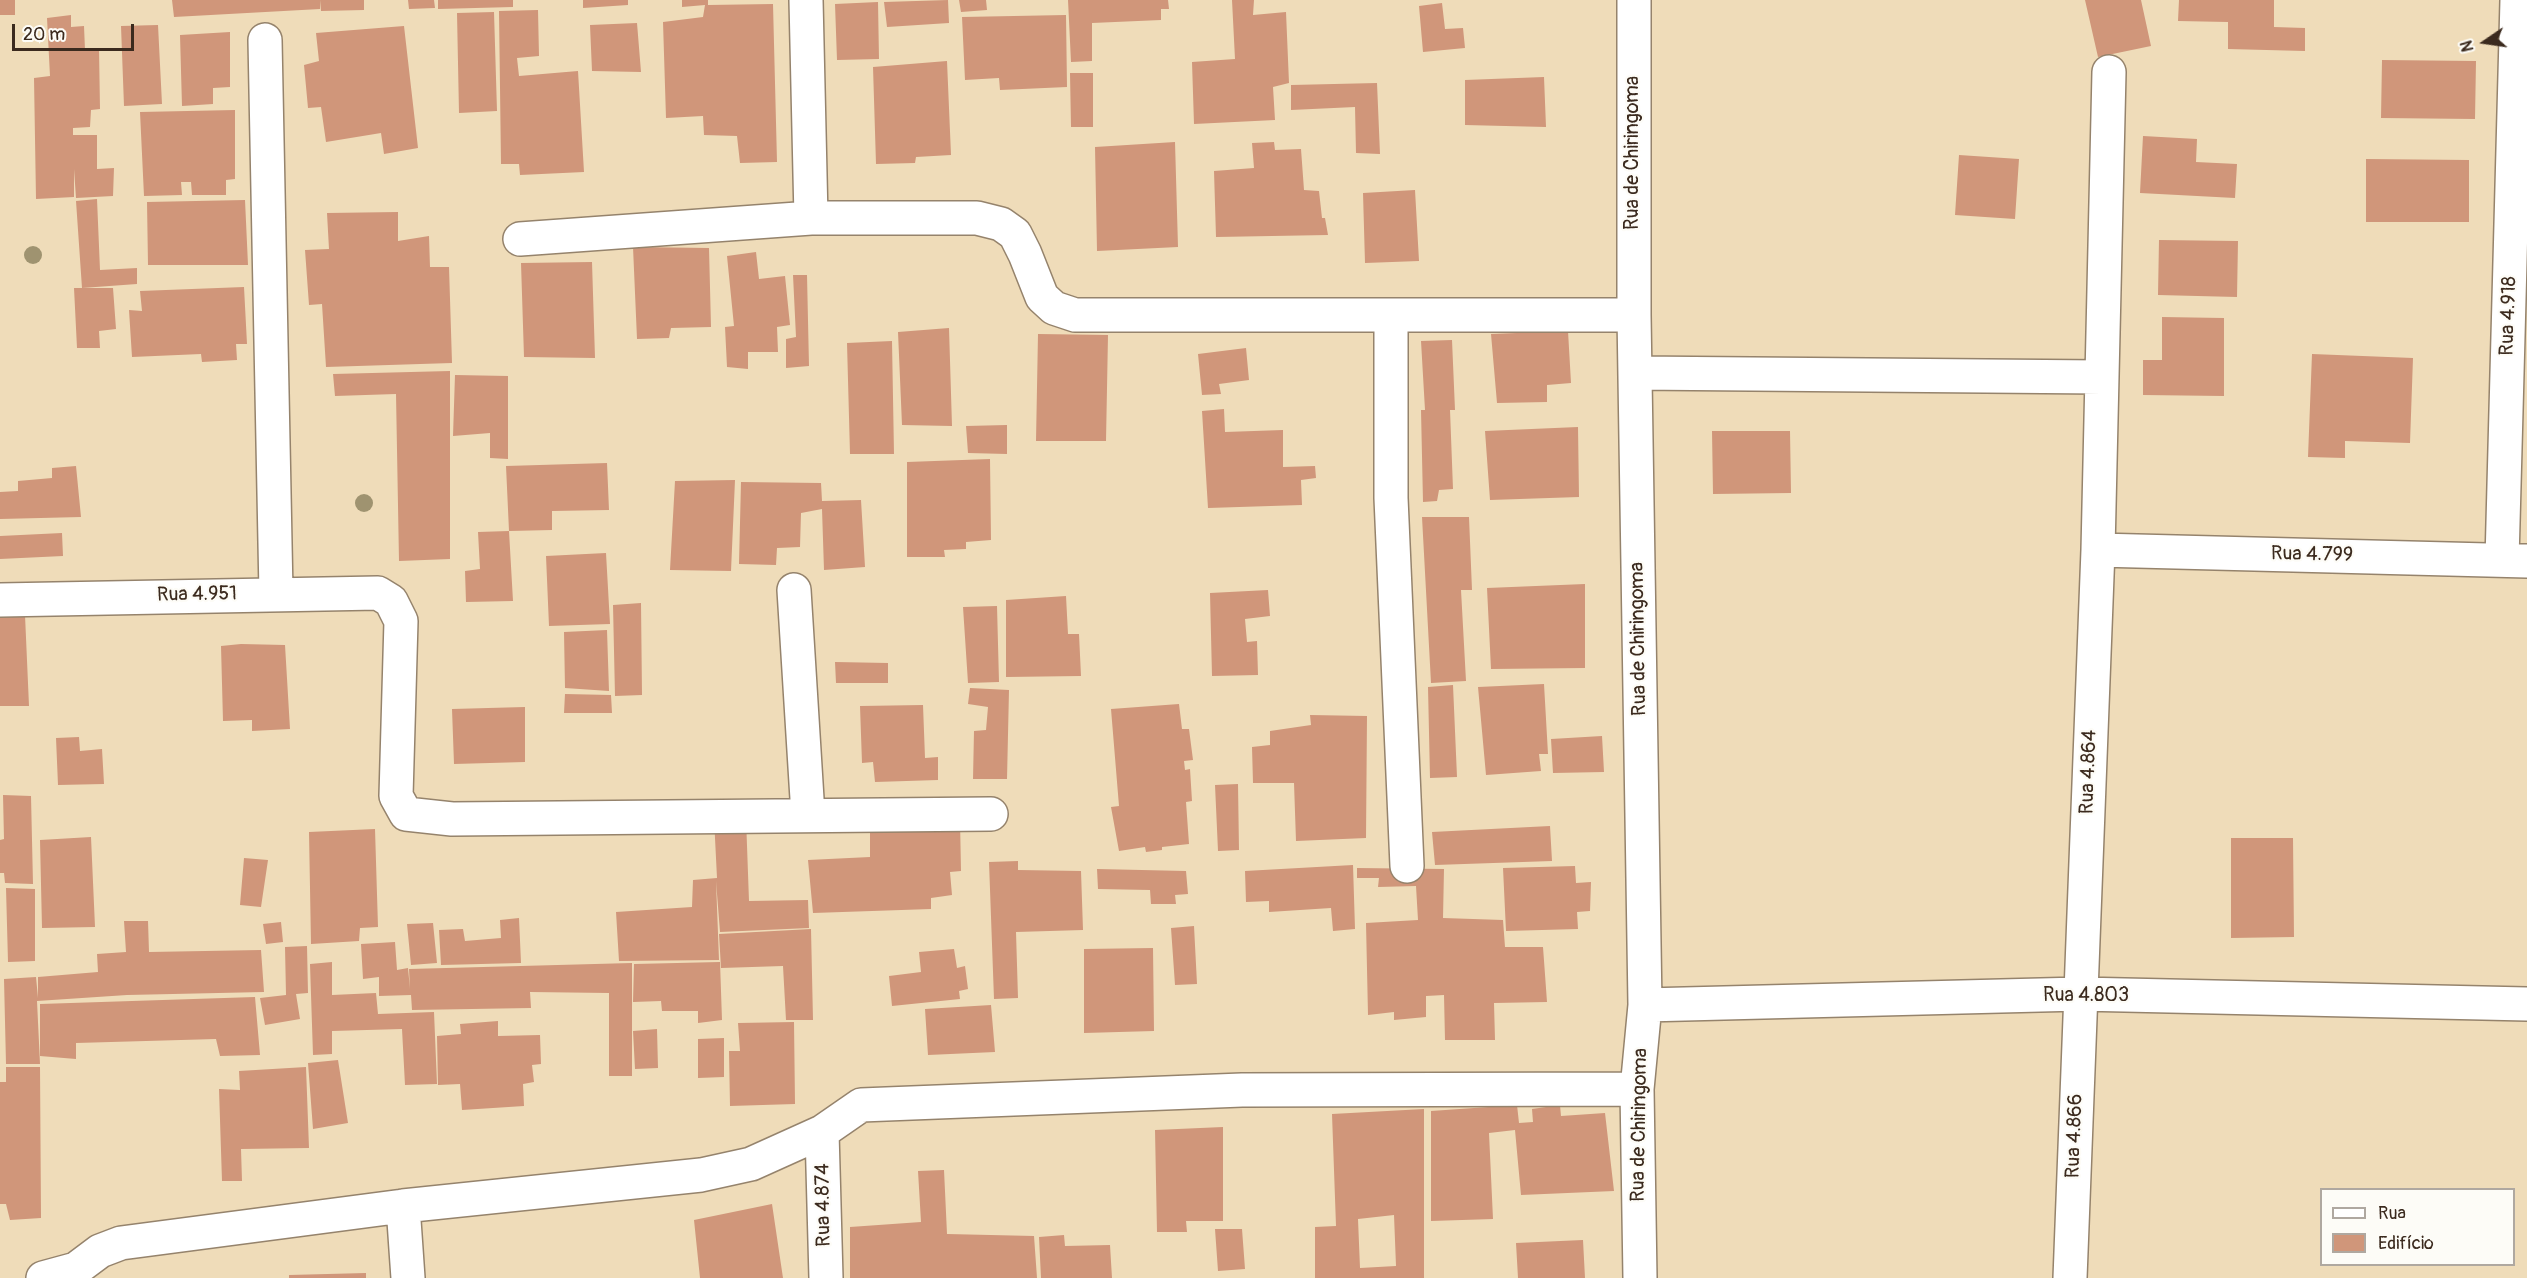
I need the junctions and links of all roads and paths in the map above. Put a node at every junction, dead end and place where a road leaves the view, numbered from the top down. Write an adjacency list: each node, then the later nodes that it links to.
1 (806, 0): 6 (street)
2 (1634, 0): 9 (street, Rua de Chiringoma)
3 (2517, 0): 13 (street, Rua 4.918)
4 (264, 40): 15 (street)
5 (2109, 72): 11 (street, Rua 4.864)
6 (811, 218): 7 (street); 8 (street)
7 (520, 239)
8 (1390, 315): 9 (street); 19 (street)
9 (1634, 315): 10 (street, Rua de Chiringoma)
10 (1635, 372): 11 (street); 22 (street, Rua de Chiringoma)
11 (2102, 377): 12 (street, Rua 4.864)
12 (2098, 550): 13 (street, Rua 4.799); 20 (street, Rua 4.864)
13 (2515, 560)
14 (794, 590): 18 (street)
15 (276, 593): 16 (street, Rua 4.951); 18 (street, Rua 4.951)
16 (0, 600)
17 (991, 814): 18 (street)
18 (808, 815)
19 (1407, 866)
20 (2080, 994): 21 (street, Rua 4.803); 22 (street, Rua 4.803); 30 (street, Rua 4.866)
21 (2527, 1004)
22 (1645, 1005): 23 (street, Rua de Chiringoma)
23 (1637, 1089): 24 (street); 29 (street, Rua de Chiringoma)
24 (822, 1132): 25 (street); 28 (street, Rua 4.874)
25 (403, 1206): 26 (street); 27 (street)
26 (43, 1278)
27 (408, 1278)
28 (826, 1278)
29 (1640, 1278)
30 (2070, 1278)

